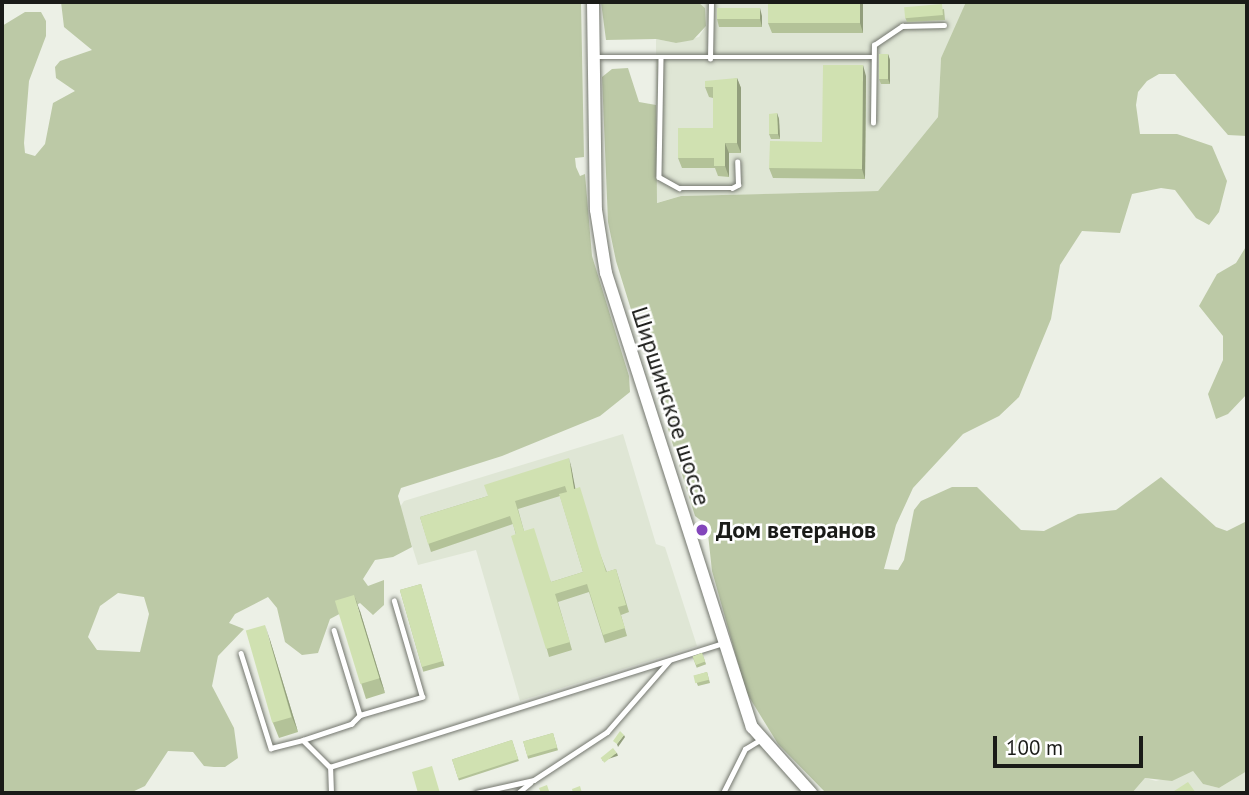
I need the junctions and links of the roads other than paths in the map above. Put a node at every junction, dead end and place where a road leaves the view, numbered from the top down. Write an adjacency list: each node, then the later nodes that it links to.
1 (593, 2): 4 (main road, Ширшинское шоссе)
2 (711, 2): 7 (lane)
3 (944, 25): 5 (lane)
4 (594, 57): 6 (lane); 12 (main road, Ширшинское шоссе)
5 (874, 57): 7 (lane); 8 (lane)
6 (661, 59): 7 (lane); 9 (lane)
7 (710, 59)
8 (873, 122)
9 (737, 162)
10 (394, 601): 15 (lane)
11 (334, 630): 15 (lane)
12 (725, 643): 14 (lane); 16 (main road, Ширшинское шоссе)
13 (241, 653): 17 (lane)
14 (670, 660): 18 (lane); 19 (lane)
15 (360, 715): 17 (lane)
16 (760, 739): 23 (lane); 24 (main road, Ширшинское шоссе)
17 (303, 740): 18 (lane)
18 (330, 767): 20 (lane)
19 (534, 780): 21 (lane); 22 (lane)
20 (331, 793)
21 (476, 793)
22 (518, 793)
23 (723, 793)
24 (811, 793)

